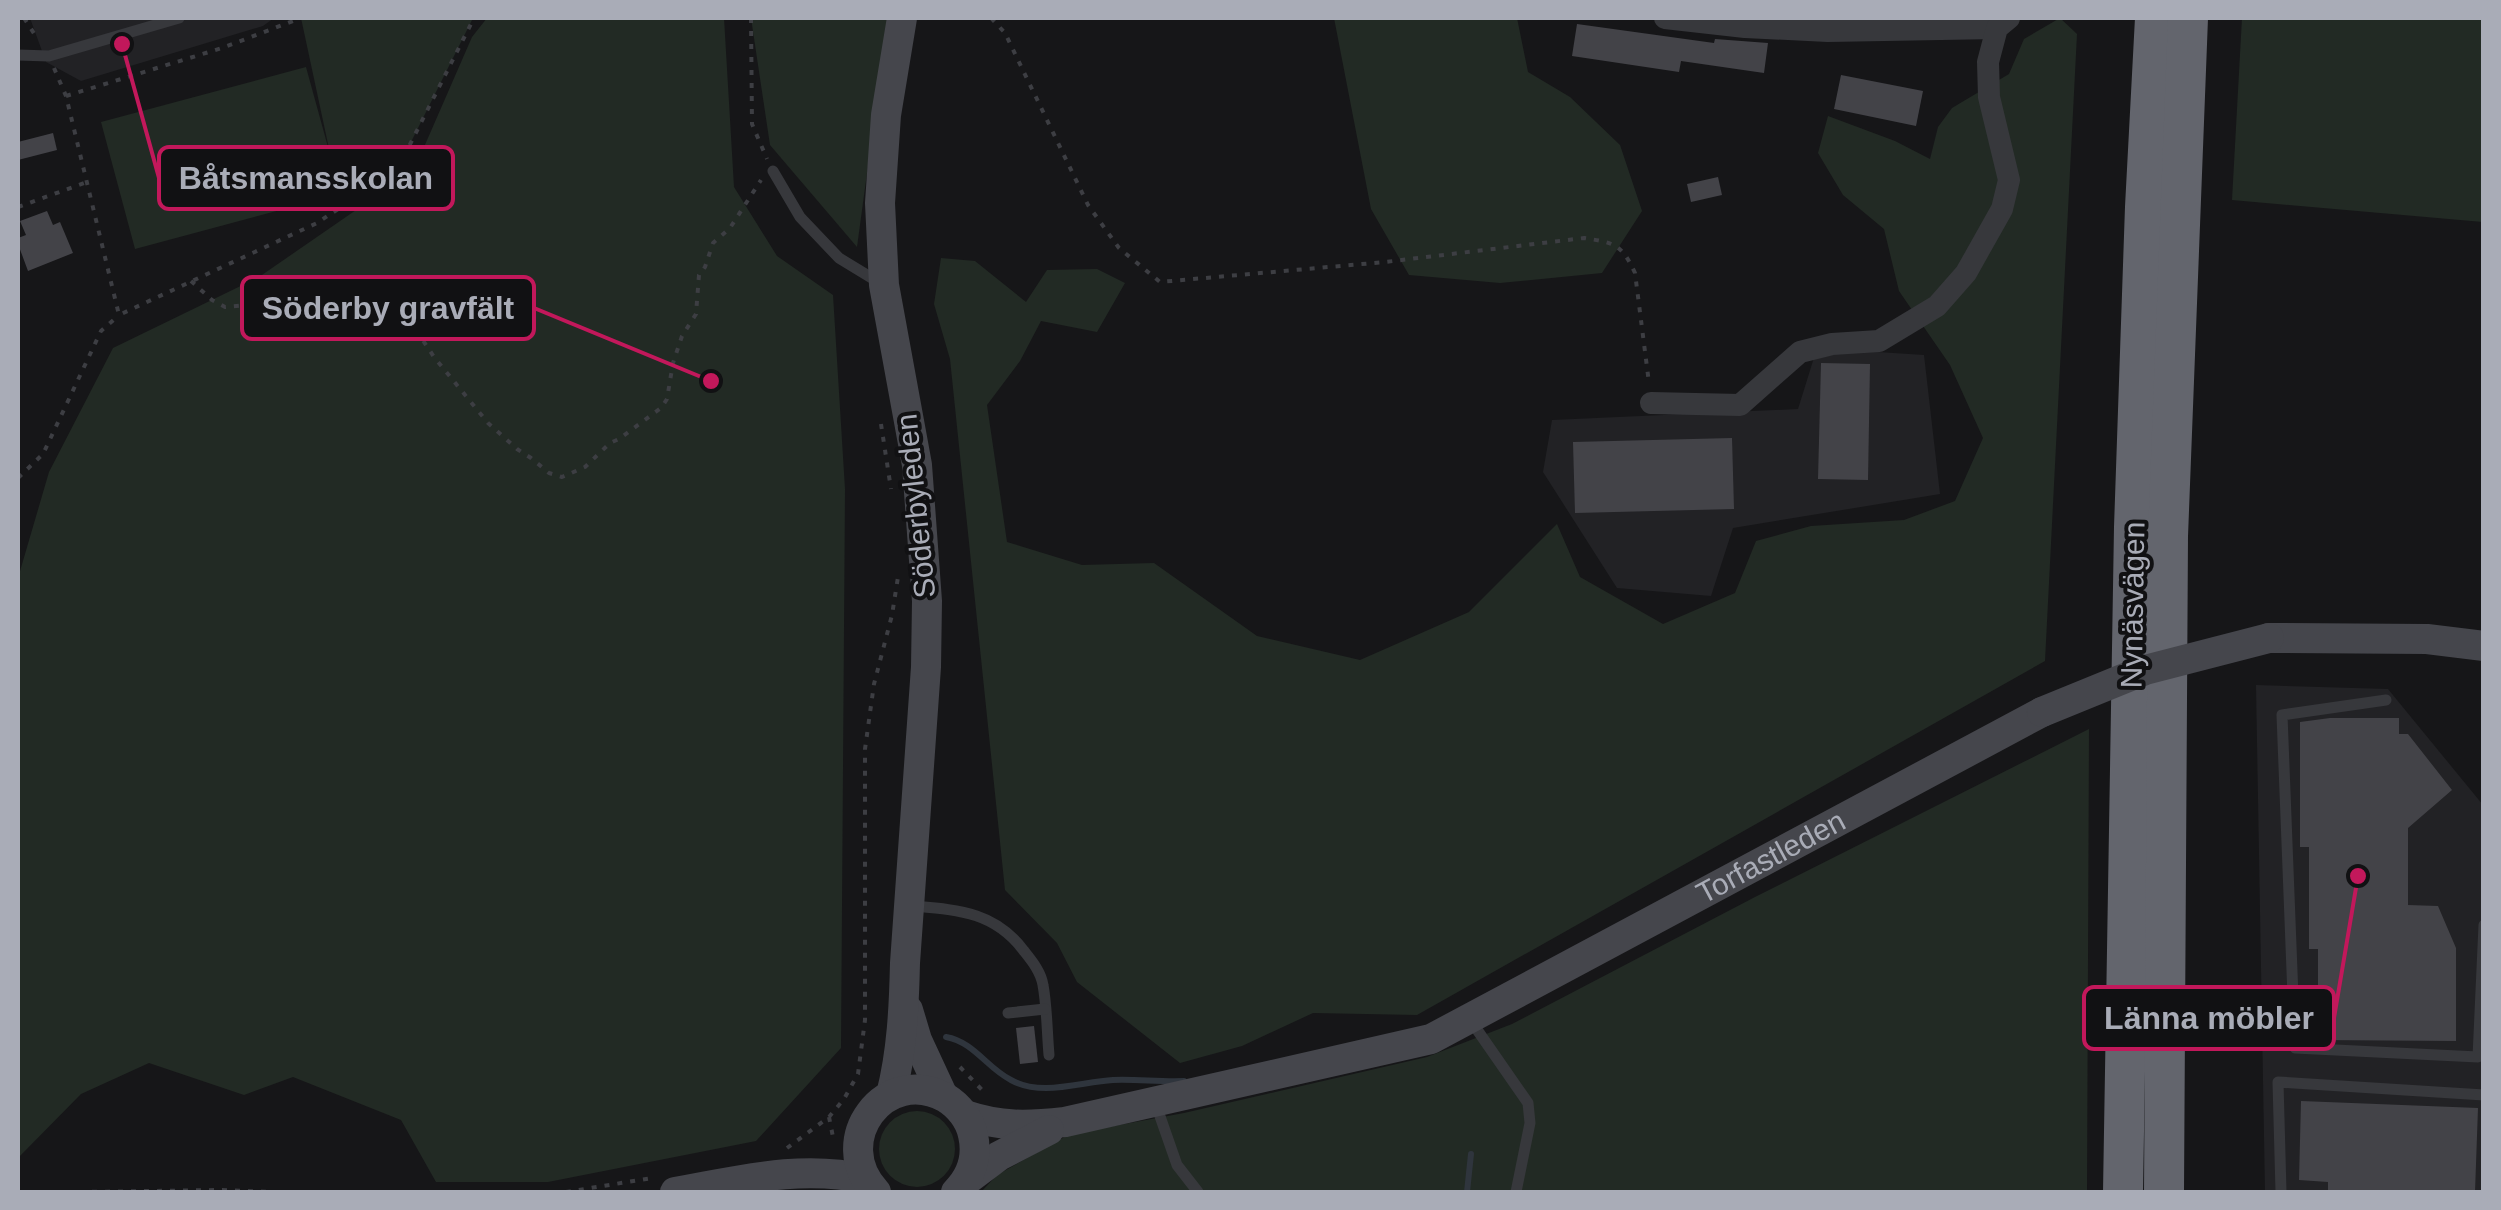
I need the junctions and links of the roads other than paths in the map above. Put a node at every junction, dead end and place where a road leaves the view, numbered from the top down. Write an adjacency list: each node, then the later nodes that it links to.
1 (179, 18): 8 (lane)
2 (902, 18): 10 (street, Söderbyleden)
3 (1665, 18): 7 (street)
4 (2155, 18): 33 (highway, Nynäsvägen)
5 (2188, 18): 34 (highway, Nynäsvägen)
6 (2003, 23): 7 (street); 11 (street)
7 (1852, 24)
8 (18, 55)
9 (773, 171): 10 (lane)
10 (884, 286): 14 (street, Söderbyleden)
11 (1651, 403)
12 (2484, 646): 19 (street, Torfastleden, bridge)
13 (2386, 700): 15 (lane)
14 (909, 905): 16 (street, Söderbyleden); 17 (lane)
15 (2484, 925)
16 (904, 998): 21 (street, Söderbyleden); 24 (street, Söderbyleden)
17 (1045, 1009): 18 (lane); 20 (lane)
18 (1008, 1013)
19 (1470, 1018): 23 (street, Torfastleden); 32 (lane)
20 (1049, 1055)
21 (892, 1095): 24 (street, Torfastleden); 26 (street)
22 (2484, 1096): 35 (lane)
23 (1155, 1102): 25 (street, Torfastleden); 31 (lane)
24 (954, 1106): 25 (street, Torfastleden); 30 (street, Söderbyleden)
25 (1065, 1122): 30 (street, Torfastleden)
26 (858, 1134): 27 (street); 29 (street)
27 (782, 1160): 28 (street); 29 (street)
28 (668, 1185)
29 (870, 1186)
30 (961, 1186)
31 (1198, 1192)
32 (1516, 1192)
33 (2123, 1192)
34 (2164, 1192)
35 (2281, 1192)

